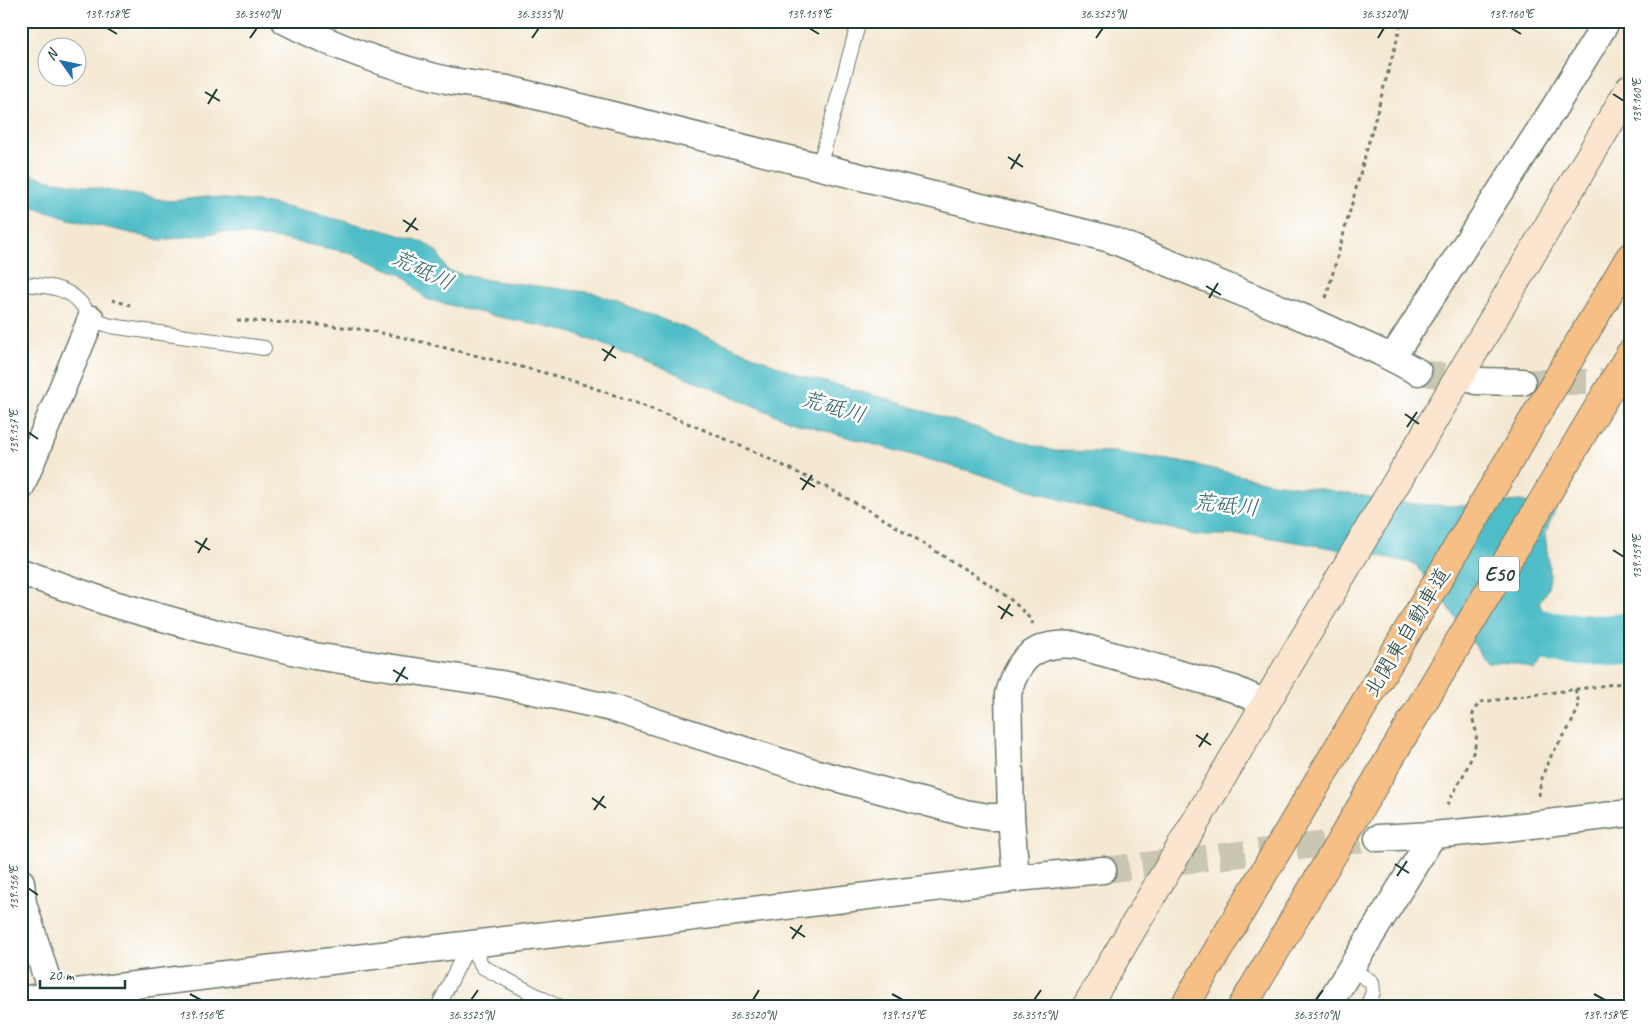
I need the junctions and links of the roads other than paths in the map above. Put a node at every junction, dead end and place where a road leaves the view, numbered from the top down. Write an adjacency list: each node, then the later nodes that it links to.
1 (286, 21): 5 (street)
2 (859, 21): 5 (lane)
3 (1607, 21): 11 (street)
4 (1630, 88): 17 (street)
5 (819, 167): 11 (street)
6 (1630, 257): 32 (highway, 北関東自動車道 / E50)
7 (21, 284): 8 (lane)
8 (90, 319): 9 (lane); 15 (street)
9 (264, 348)
10 (1630, 354): 33 (highway, E50)
11 (1392, 358): 12 (street)
12 (1418, 372)
13 (1476, 381): 14 (street)
14 (1522, 382)
15 (21, 487)
16 (21, 572): 19 (street)
17 (1265, 703): 19 (street); 31 (street)
18 (1630, 814): 20 (street)
19 (1012, 817): 23 (street)
20 (1433, 836): 21 (street); 26 (street)
21 (1378, 838)
22 (1103, 870): 23 (street)
23 (1016, 878): 25 (street)
24 (21, 882): 27 (street)
25 (469, 944): 27 (street); 29 (lane); 30 (lane)
26 (1351, 969): 34 (street); 35 (lane)
27 (52, 995): 28 (street)
28 (21, 1000)
29 (438, 1007)
30 (558, 1007)
31 (1086, 1007)
32 (1184, 1007)
33 (1242, 1007)
34 (1328, 1007)
35 (1367, 1007)

